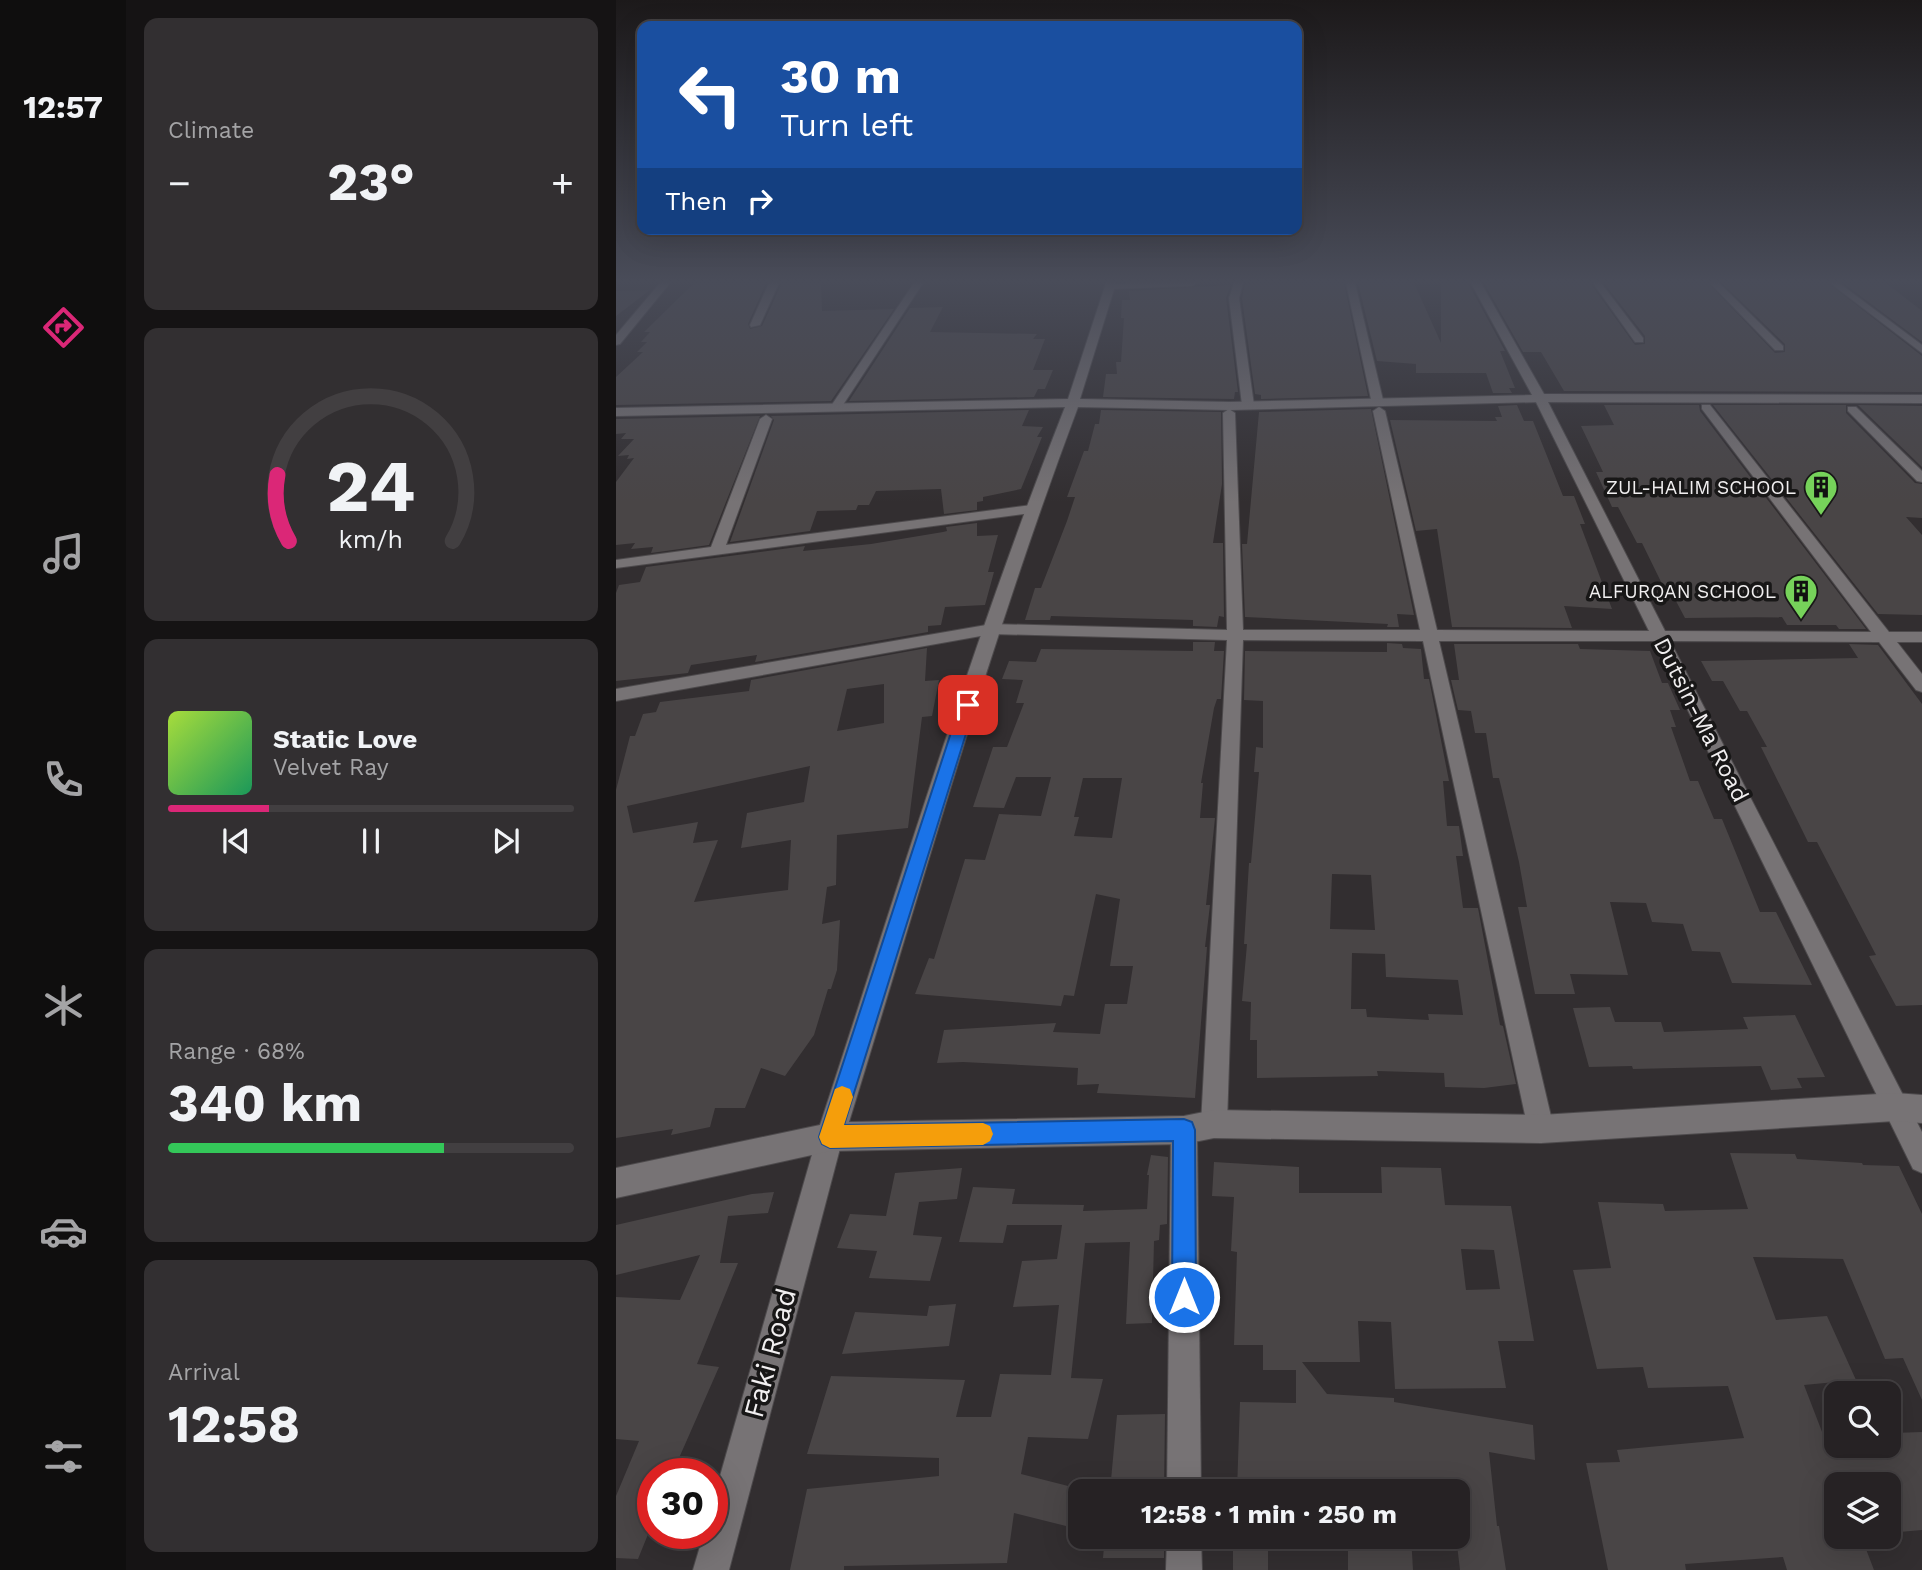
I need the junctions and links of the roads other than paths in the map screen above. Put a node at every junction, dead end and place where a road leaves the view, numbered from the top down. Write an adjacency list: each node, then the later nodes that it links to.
1 (870, 356): 9 (street)
2 (1087, 356): 11 (street)
3 (1242, 356): 8 (street)
4 (1366, 356): 12 (street)
5 (1516, 356): 7 (street, Dutsin-Ma Road)
6 (1922, 399): 7 (street)
7 (1542, 403): 10 (street); 12 (street); 26 (street, Dutsin-Ma Road)
8 (1248, 405): 11 (street); 12 (street)
9 (837, 406): 11 (street); 15 (street)
10 (1706, 407): 14 (street); 27 (street)
11 (1070, 408): 16 (street); 17 (street); 20 (street)
12 (1378, 408): 16 (street); 25 (street)
13 (1922, 408): 14 (street)
14 (1852, 409): 19 (street)
15 (616, 412)
16 (1229, 414): 24 (street)
17 (766, 419): 18 (street); 21 (street)
18 (616, 422)
19 (1922, 478)
20 (1032, 509): 21 (street); 23 (street)
21 (717, 551): 22 (street)
22 (616, 564)
23 (992, 629): 24 (street); 30 (street); 35 (street)
24 (1235, 635): 25 (street); 32 (street)
25 (1431, 636): 26 (street); 33 (street)
26 (1659, 637): 27 (street); 31 (street, Dutsin-Ma Road)
27 (1884, 637): 28 (street); 29 (street)
28 (1922, 637)
29 (1922, 685)
30 (616, 695)
31 (1908, 1108): 33 (street); 36 (street, Dutsin-Ma Road)
32 (1214, 1124): 33 (street); 34 (street)
33 (1541, 1129)
34 (1184, 1130): 35 (street); 38 (street)
35 (830, 1137): 37 (street); 40 (street, Faki Road)
36 (1922, 1160)
37 (616, 1183)
38 (1184, 1479)
39 (1184, 1549): 41 (street)
40 (711, 1570)
41 (1184, 1570)

